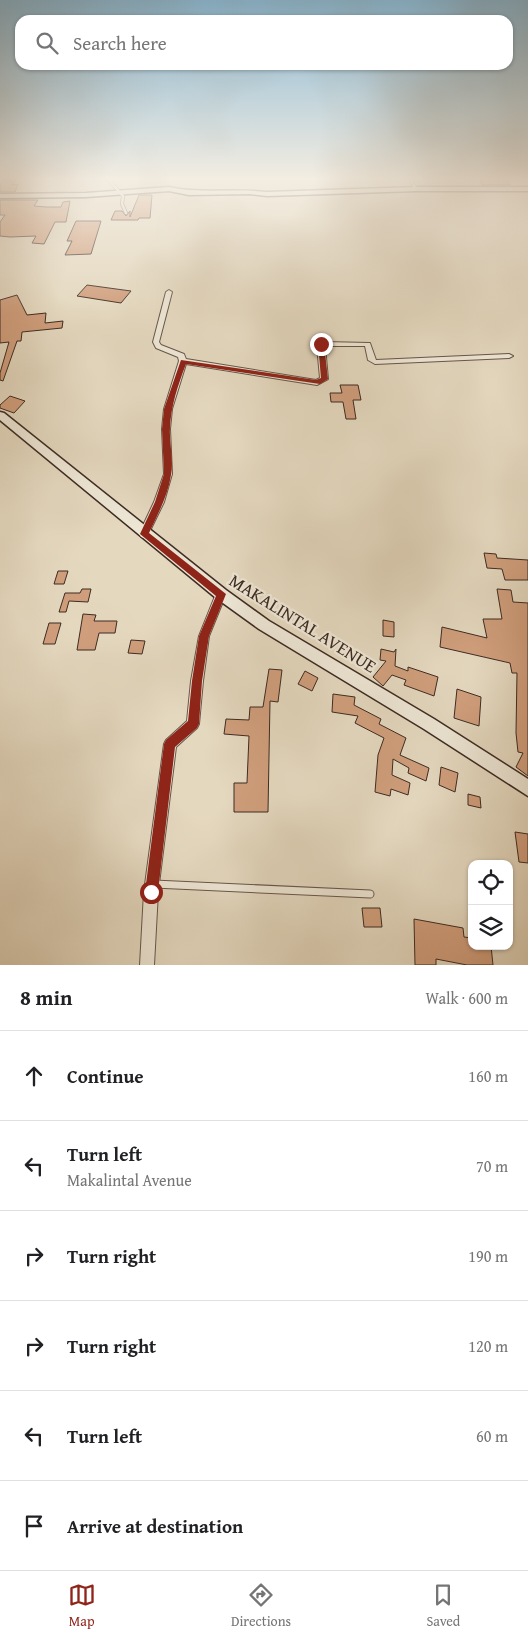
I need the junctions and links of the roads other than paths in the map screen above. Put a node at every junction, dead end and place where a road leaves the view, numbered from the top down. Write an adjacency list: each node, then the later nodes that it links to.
1 (169, 292): 3 (street)
2 (508, 356): 3 (street)
3 (183, 361): 5 (street)
4 (0, 415): 5 (street, MAKALINTAL AVENUE)
5 (144, 534): 6 (street, MAKALINTAL AVENUE)
6 (221, 594): 7 (street, MAKALINTAL AVENUE); 8 (street)
7 (528, 788)
8 (152, 884): 9 (lane); 10 (street)
9 (370, 894)
10 (147, 965)

